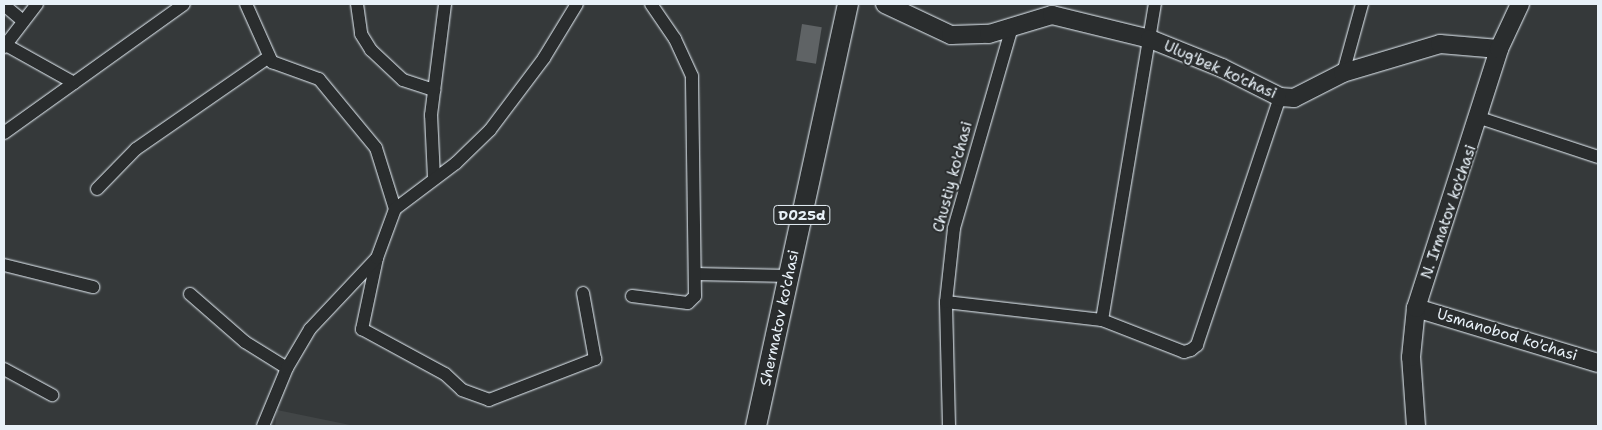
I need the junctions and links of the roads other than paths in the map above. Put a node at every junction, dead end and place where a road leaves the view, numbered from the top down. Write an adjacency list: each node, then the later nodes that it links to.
1 (37, 4): 14 (street)
2 (184, 4): 21 (street)
3 (246, 4): 19 (street)
4 (357, 4): 22 (street)
5 (445, 4): 22 (street)
6 (577, 4): 27 (street)
7 (651, 4): 32 (street)
8 (848, 4): 33 (main road, Shermatov ko'chasi / D025d)
9 (885, 4): 15 (street, Ulug'bek ko'chasi)
10 (1155, 4): 16 (street)
11 (1362, 4): 20 (street)
12 (1520, 4): 18 (street, N. Irmatov ko'chasi)
13 (4, 5): 14 (street)
14 (23, 21): 17 (street)
15 (1011, 30): 16 (street, Ulug'bek ko'chasi); 38 (street, Chustiy ko'chasi)
16 (1150, 39): 23 (street, Ulug'bek ko'chasi); 40 (street)
17 (5, 46): 21 (street)
18 (1500, 49): 20 (street, Ulug'bek ko'chasi); 24 (street, N. Irmatov ko'chasi)
19 (269, 57): 28 (street); 29 (street)
20 (1343, 73): 23 (street, Ulug'bek ko'chasi)
21 (74, 83): 25 (street)
22 (434, 90): 27 (street)
23 (1280, 97): 40 (street)
24 (1480, 118): 26 (street); 39 (street, N. Irmatov ko'chasi)
25 (4, 133)
26 (1598, 157)
27 (434, 178): 29 (street)
28 (97, 189)
29 (395, 209): 30 (street)
30 (378, 258): 35 (street); 42 (street)
31 (4, 265): 34 (street)
32 (695, 274): 33 (street); 37 (street)
33 (789, 276): 46 (main road, Shermatov ko'chasi / D025d)
34 (93, 287)
35 (583, 293)
36 (190, 294): 42 (street)
37 (632, 296)
38 (946, 302): 40 (street); 47 (street, Chustiy ko'chasi)
39 (1416, 308): 41 (street, Usmanobod ko'chasi); 48 (street, N. Irmatov ko'chasi)
40 (1102, 320)
41 (1598, 362)
42 (287, 368): 45 (street)
43 (4, 369): 44 (street)
44 (52, 395)
45 (263, 426)
46 (756, 426)
47 (949, 426)
48 (1416, 426)

